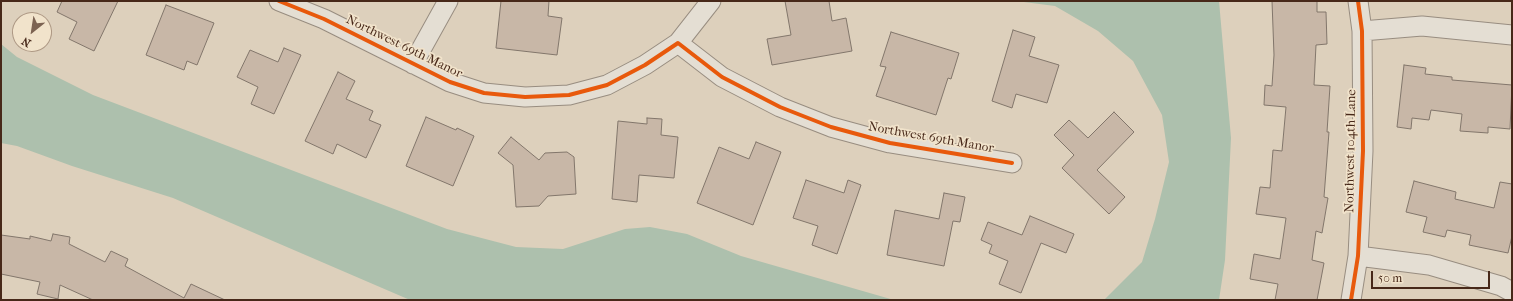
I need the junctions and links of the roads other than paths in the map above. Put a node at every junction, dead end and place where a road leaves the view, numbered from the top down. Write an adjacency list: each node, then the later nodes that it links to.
1 (279, 1): 8 (street, Northwest 69th Manor)
2 (448, 1): 8 (street)
3 (711, 1): 7 (street)
4 (1358, 1): 5 (street, Northwest 104th Lane)
5 (1362, 31): 6 (street); 10 (street, Northwest 104th Lane)
6 (1512, 36)
7 (678, 43): 8 (street, Northwest 69th Manor); 9 (street, Northwest 69th Manor)
8 (413, 64)
9 (1012, 163)
10 (1358, 256): 11 (street); 12 (street, Northwest 104th Lane)
11 (1512, 292)
12 (1351, 300)

